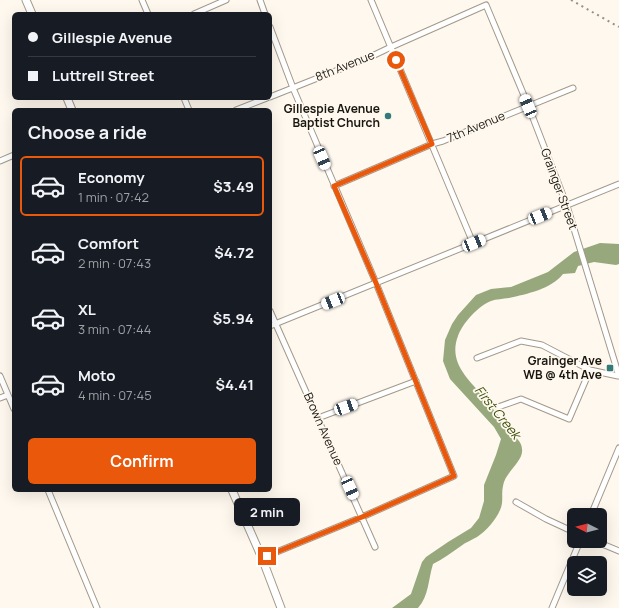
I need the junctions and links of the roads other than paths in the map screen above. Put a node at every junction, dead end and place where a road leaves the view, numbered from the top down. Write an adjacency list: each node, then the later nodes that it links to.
1 (26, 0): 7 (street)
2 (142, 0): 8 (street)
3 (226, 0): 9 (street)
4 (260, 0): 10 (street)
5 (371, 0): 12 (street)
6 (486, 5): 12 (street, 8th Avenue); 17 (street, Grainger Street)
7 (31, 12)
8 (147, 12)
9 (199, 12)
10 (264, 12)
11 (272, 32): 13 (street)
12 (391, 47): 13 (street, 8th Avenue); 19 (street)
13 (293, 88): 15 (street, 8th Avenue); 23 (street)
14 (573, 88): 17 (street, 7th Avenue)
15 (272, 96)
16 (262, 100): 18 (street)
17 (528, 106): 19 (street, 7th Avenue); 24 (street, Grainger Street)
18 (241, 108)
19 (432, 144): 23 (street, 7th Avenue); 25 (street)
20 (12, 156): 21 (street)
21 (0, 161)
22 (619, 184): 24 (street)
23 (334, 186): 26 (street)
24 (567, 206): 25 (street); 31 (street, Grainger Street)
25 (474, 243): 26 (street)
26 (376, 283): 27 (street); 32 (street)
27 (273, 325): 37 (street, Brown Avenue)
28 (477, 358): 29 (street)
29 (590, 370): 31 (street); 36 (street)
30 (0, 376): 33 (street)
31 (619, 376)
32 (416, 381): 37 (street); 43 (street)
33 (8, 395): 34 (street); 35 (street)
34 (0, 398)
35 (12, 405)
36 (498, 408)
37 (318, 418): 43 (street, Brown Avenue)
38 (619, 448): 42 (street)
39 (49, 492): 50 (street)
40 (233, 492): 49 (street)
41 (516, 502): 44 (street)
42 (594, 508)
43 (362, 517): 46 (street, Brown Avenue); 49 (street)
44 (567, 529)
45 (607, 546): 48 (street)
46 (376, 547)
47 (577, 548): 52 (street)
48 (619, 551)
49 (262, 558): 51 (street)
50 (97, 608)
51 (281, 608)
52 (552, 608)

